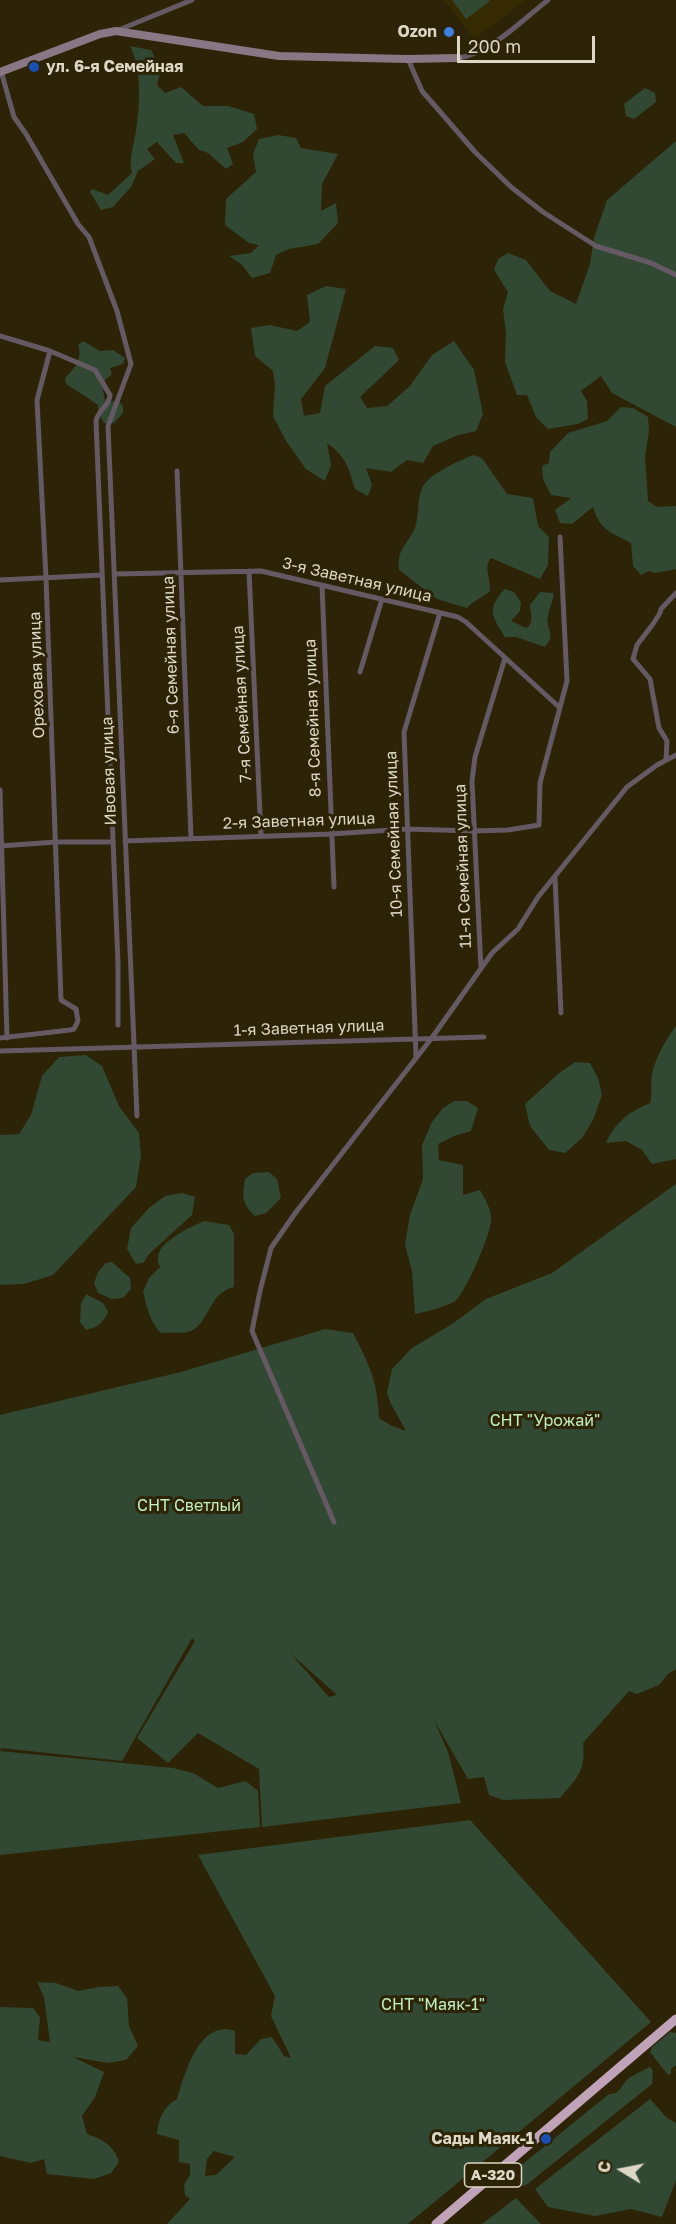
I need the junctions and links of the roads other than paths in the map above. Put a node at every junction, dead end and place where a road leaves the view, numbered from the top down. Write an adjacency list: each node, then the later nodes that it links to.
1 (192, 0): 3 (street)
2 (548, 0): 4 (street)
3 (116, 31): 5 (street); 6 (street)
4 (458, 58): 5 (street)
5 (408, 59): 7 (street)
6 (1, 72): 14 (street, Ивовая улица)
7 (676, 275)
8 (0, 336): 9 (street)
9 (50, 351): 15 (street, Ивовая улица); 16 (street, Ореховая улица)
10 (177, 471): 13 (street, 6-я Семейная улица)
11 (560, 537): 24 (street)
12 (249, 571): 13 (street, 3-я Заветная улица); 18 (street, 3-я Заветная улица); 33 (street, 7-я Семейная улица)
13 (182, 572): 14 (street, 3-я Заветная улица); 34 (street, 6-я Семейная улица)
14 (115, 574): 35 (street, Ивовая улица)
15 (102, 575): 16 (street); 37 (street, Ивовая улица)
16 (46, 578): 17 (street); 36 (street, Ореховая улица)
17 (0, 580)
18 (322, 585): 20 (street, 3-я Заветная улица); 32 (street, 8-я Семейная улица)
19 (676, 593): 28 (street)
20 (382, 599): 21 (street, 3-я Заветная улица); 23 (street)
21 (440, 613): 22 (street, 3-я Заветная улица); 30 (street, 10-я Семейная улица)
22 (505, 658): 25 (street, 3-я Заветная улица); 31 (street, 11-я Семейная улица)
23 (360, 672)
24 (564, 691): 25 (street); 26 (street)
25 (546, 696): 26 (street, 3-я Заветная улица)
26 (559, 707): 31 (street, 2-я Заветная улица)
27 (676, 755): 28 (street)
28 (666, 760): 39 (street)
29 (0, 790): 38 (street)
30 (407, 830): 31 (street, 2-я Заветная улица); 32 (street, 2-я Заветная улица); 47 (street, 10-я Семейная улица)
31 (473, 831): 41 (street, 11-я Семейная улица)
32 (331, 834): 33 (street, 2-я Заветная улица); 40 (street, 8-я Семейная улица)
33 (261, 836): 34 (street, 2-я Заветная улица)
34 (191, 838): 35 (street, 2-я Заветная улица)
35 (125, 841): 49 (street, Ивовая улица)
36 (56, 842): 37 (street); 38 (street); 46 (street, Ореховая улица)
37 (112, 842): 43 (street, Ивовая улица)
38 (1, 846): 46 (street)
39 (555, 877): 41 (street); 42 (street)
40 (334, 887)
41 (481, 969): 48 (street)
42 (561, 1013)
43 (118, 1025)
44 (484, 1037): 48 (street, 1-я Заветная улица)
45 (0, 1038): 46 (street)
46 (7, 1038)
47 (417, 1039): 48 (street, 1-я Заветная улица); 49 (street, 1-я Заветная улица); 51 (street, 10-я Семейная улица)
48 (431, 1039): 51 (street)
49 (134, 1046): 50 (street, 1-я Заветная улица); 52 (street, Ивовая улица)
50 (0, 1051)
51 (416, 1058): 53 (street)
52 (137, 1116)
53 (334, 1522)
54 (676, 2019): 55 (highway, А-320)
55 (436, 2224)

